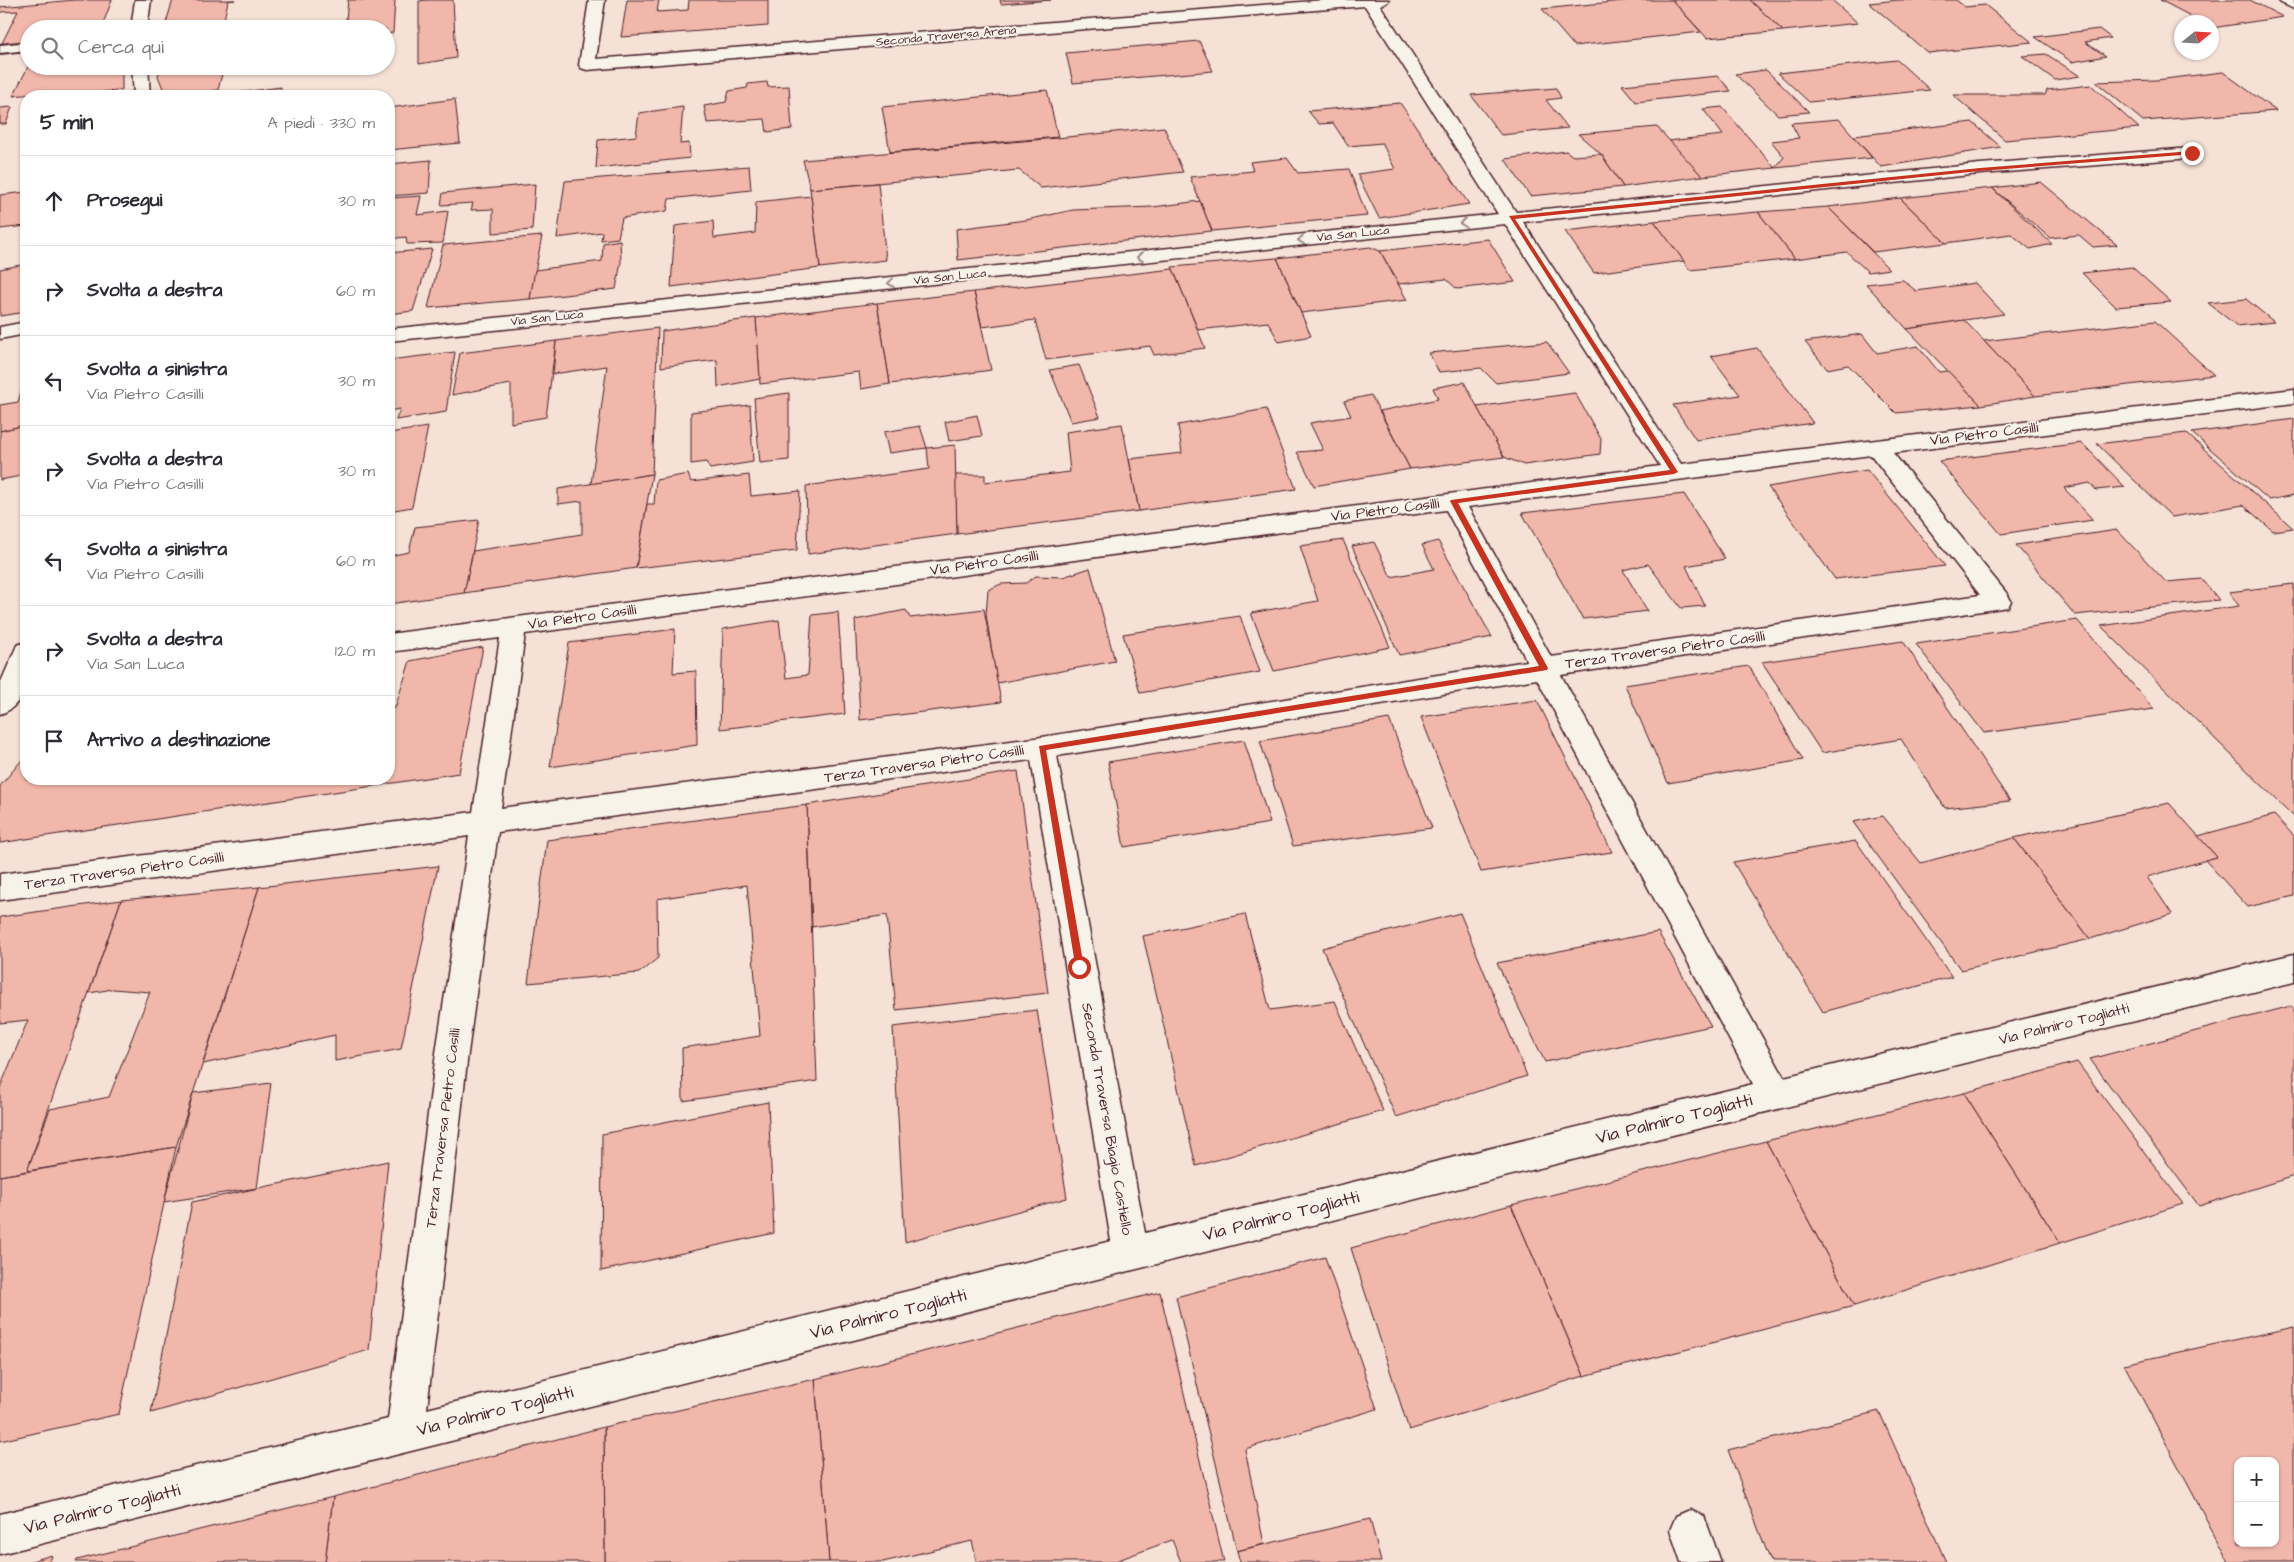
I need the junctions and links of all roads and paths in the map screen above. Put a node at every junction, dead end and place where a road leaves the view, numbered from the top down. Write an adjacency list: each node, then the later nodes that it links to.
1 (143, 0): 6 (street)
2 (597, 0): 3 (street, Seconda Traversa Arena)
3 (1373, 0): 12 (street)
4 (2286, 0): 5 (street)
5 (2294, 4)
6 (140, 20)
7 (20, 47): 8 (lane)
8 (0, 49)
9 (141, 75): 10 (street)
10 (142, 90)
11 (2192, 153): 12 (street, Via San Luca)
12 (1511, 218): 15 (street, Via San Luca, one-way to 15); 18 (street)
13 (20, 329): 14 (street)
14 (0, 333)
15 (395, 335)
16 (2294, 396): 17 (street, Via Pietro Casilli)
17 (1877, 448): 18 (street, Via Pietro Casilli); 22 (street, Terza Traversa Pietro Casilli)
18 (1674, 472): 19 (street, Via Pietro Casilli)
19 (1454, 501): 20 (street, Via Pietro Casilli); 22 (street, Via Pietro Casilli)
20 (514, 626): 21 (street, Via Pietro Casilli); 26 (street, Via Pietro Casilli)
21 (395, 642)
22 (1544, 668): 25 (street, Terza Traversa Pietro Casilli); 29 (street, Via Palmiro Togliatti)
23 (20, 671): 24 (street)
24 (12, 697)
25 (1042, 748): 26 (street, Terza Traversa Pietro Casilli); 30 (street, Seconda Traversa Biagio Castiello)
26 (485, 823): 27 (street, Terza Traversa Pietro Casilli); 31 (street, Terza Traversa Pietro Casilli)
27 (0, 888)
28 (2294, 968): 29 (street, Via Palmiro Togliatti)
29 (1776, 1094): 30 (street, Via Palmiro Togliatti)
30 (1131, 1254): 31 (street, Via Palmiro Togliatti)
31 (405, 1433): 32 (street, Via Palmiro Togliatti)
32 (0, 1534)

